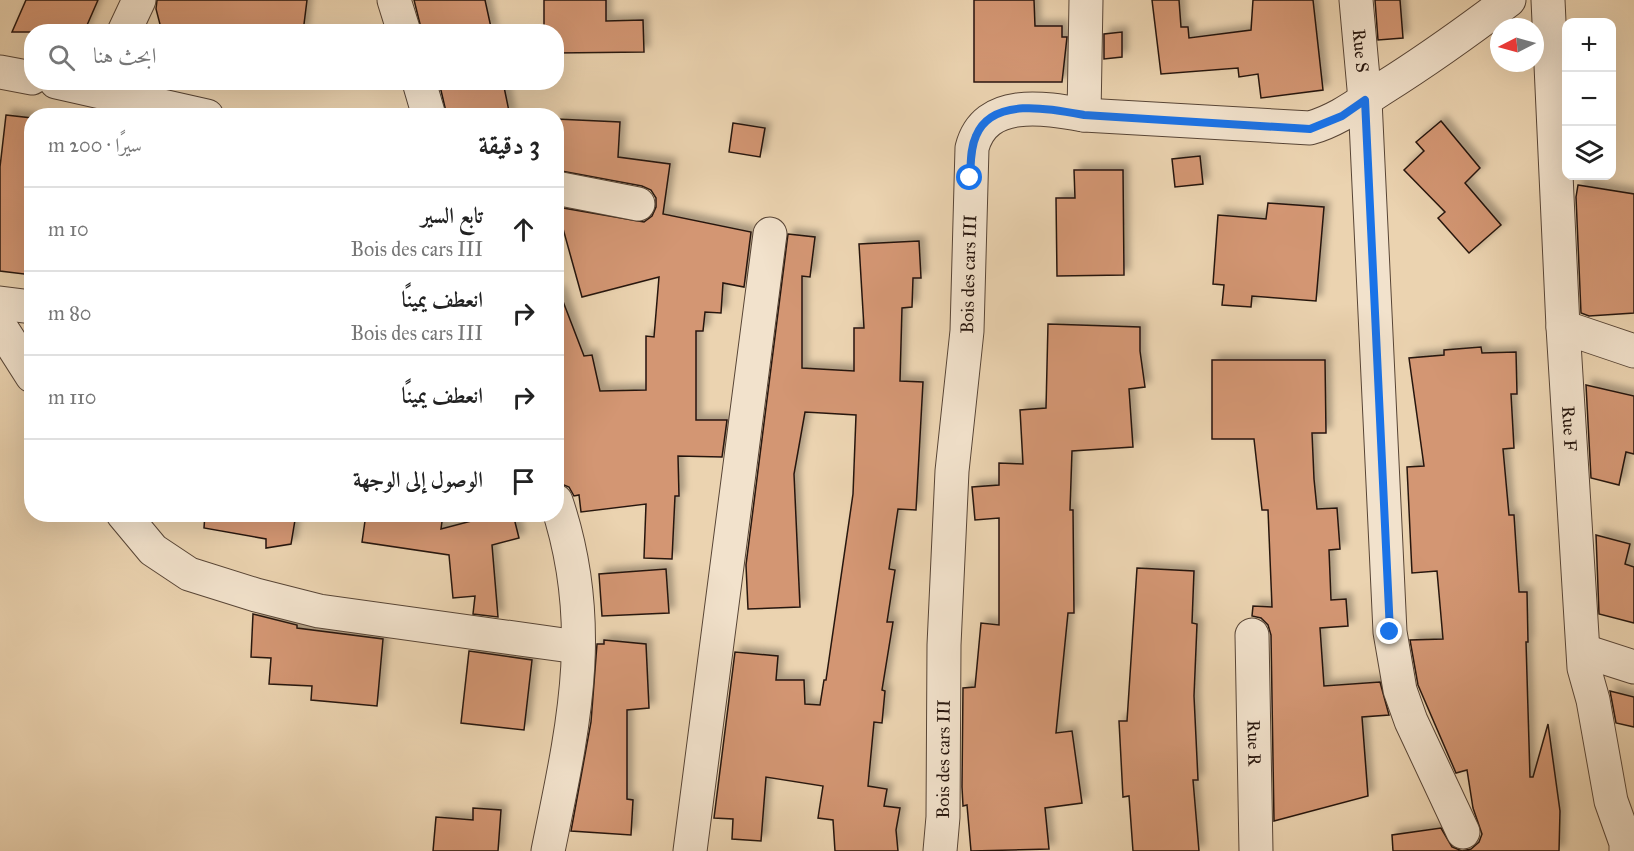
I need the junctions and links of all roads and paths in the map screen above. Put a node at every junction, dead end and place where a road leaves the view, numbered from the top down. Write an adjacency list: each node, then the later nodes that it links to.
1 (139, 0): 7 (street)
2 (394, 0): 8 (street)
3 (1086, 0): 16 (street)
4 (1356, 0): 13 (street, Rue S)
5 (1509, 0): 13 (street, Bois des cars III)
6 (1548, 0): 23 (street, Rue F)
7 (128, 24)
8 (402, 24)
9 (0, 72): 10 (street)
10 (24, 76)
11 (112, 90): 14 (street)
12 (421, 90): 15 (street)
13 (1365, 100): 16 (street, Bois des cars III); 32 (street, Rue S)
14 (178, 108)
15 (427, 108)
16 (1084, 115): 35 (street, Bois des cars III)
17 (564, 190): 18 (street)
18 (638, 204)
19 (770, 234): 34 (street)
20 (0, 303): 21 (street)
21 (24, 306)
22 (0, 326): 25 (street)
23 (1563, 327): 24 (street); 30 (street, Rue F)
24 (1634, 351)
25 (24, 364)
26 (130, 522): 29 (street)
27 (562, 522): 29 (street)
28 (1252, 635): 36 (street, Rue R)
29 (578, 647): 33 (street)
30 (1584, 651): 31 (street); 37 (street, Rue F)
31 (1634, 668)
32 (1463, 832)
33 (548, 851)
34 (690, 851)
35 (940, 851)
36 (1256, 851)
37 (1626, 851)

